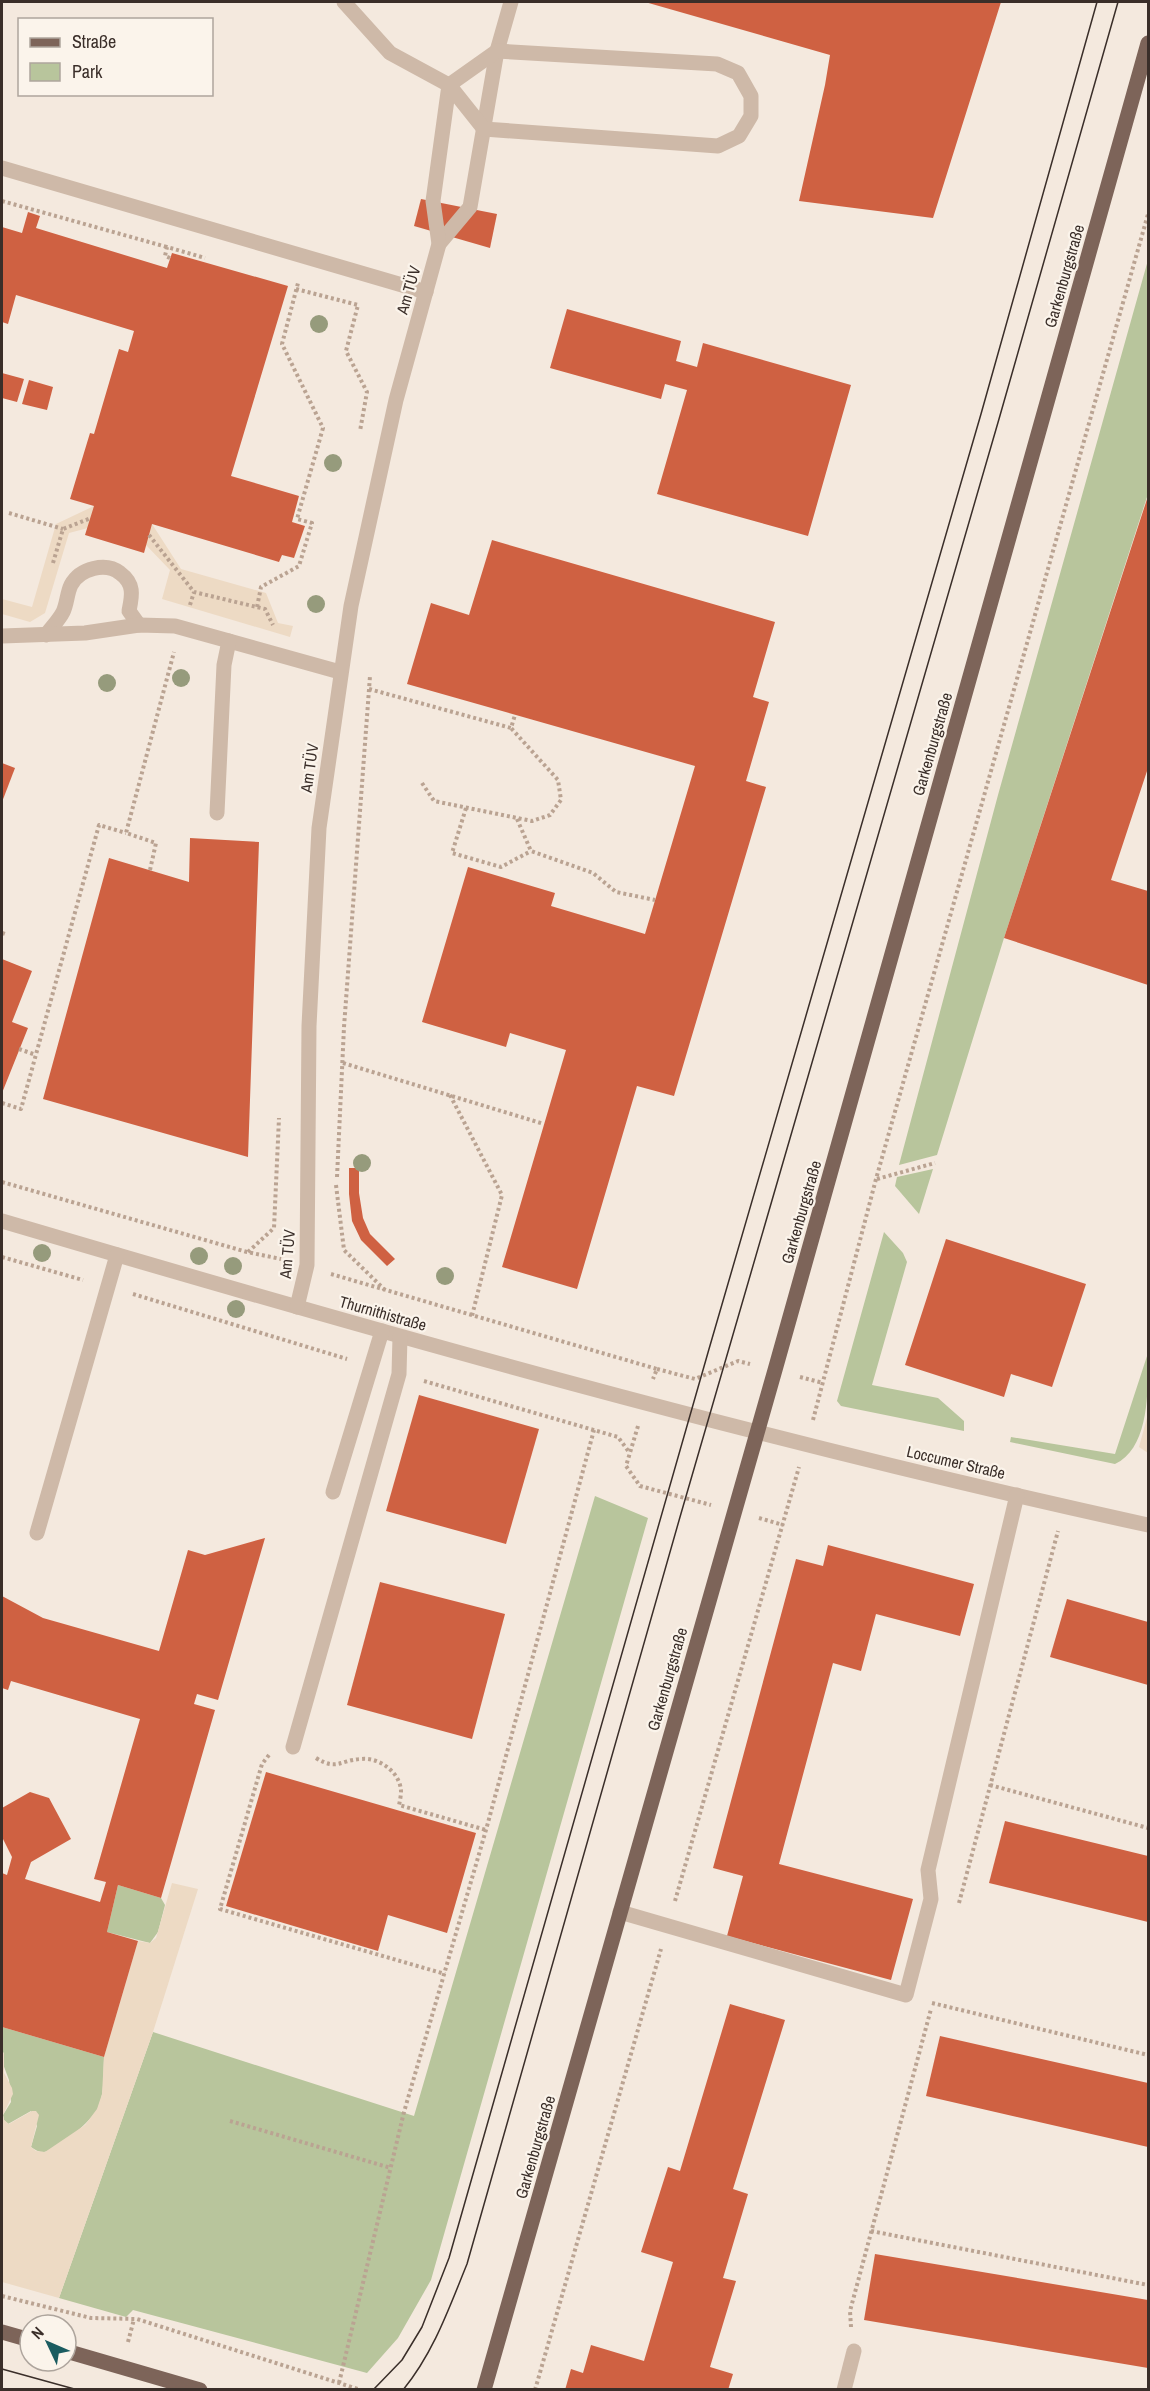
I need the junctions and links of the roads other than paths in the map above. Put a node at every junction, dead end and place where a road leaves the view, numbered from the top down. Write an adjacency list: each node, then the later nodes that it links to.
1 (344, 2): 5 (street)
2 (511, 2): 4 (street)
3 (1149, 44): 21 (main road, Garkenburgstraße)
4 (497, 51): 5 (street); 6 (street); 6 (street)
5 (449, 85): 6 (street); 8 (street)
6 (484, 129): 8 (street)
7 (2, 168): 9 (street)
8 (439, 244): 9 (street, Am TÜV)
9 (426, 292): 14 (street, Am TÜV)
10 (139, 625): 11 (street); 11 (street); 13 (street)
11 (46, 635): 12 (street)
12 (2, 636)
13 (229, 641): 14 (street); 15 (street)
14 (340, 672): 18 (street, Am TÜV)
15 (217, 813)
16 (2, 1221): 17 (street, Thurnithistraße)
17 (117, 1255): 18 (street, Thurnithistraße); 25 (street)
18 (297, 1307): 19 (street, Thurnithistraße)
19 (382, 1332): 20 (street, Thurnithistraße); 22 (street)
20 (400, 1336): 21 (street, Thurnithistraße); 26 (street)
21 (756, 1433): 23 (street, Loccumer Straße); 27 (main road, Garkenburgstraße)
22 (333, 1492)
23 (1017, 1495): 24 (street, Loccumer Straße); 27 (street)
24 (1149, 1525)
25 (37, 1533)
26 (293, 1747)
27 (620, 1912): 33 (main road, Garkenburgstraße)
28 (2, 2332): 29 (main road)
29 (18, 2337)
30 (854, 2351): 34 (street)
31 (78, 2354): 32 (main road)
32 (200, 2390)
33 (484, 2390)
34 (844, 2390)

